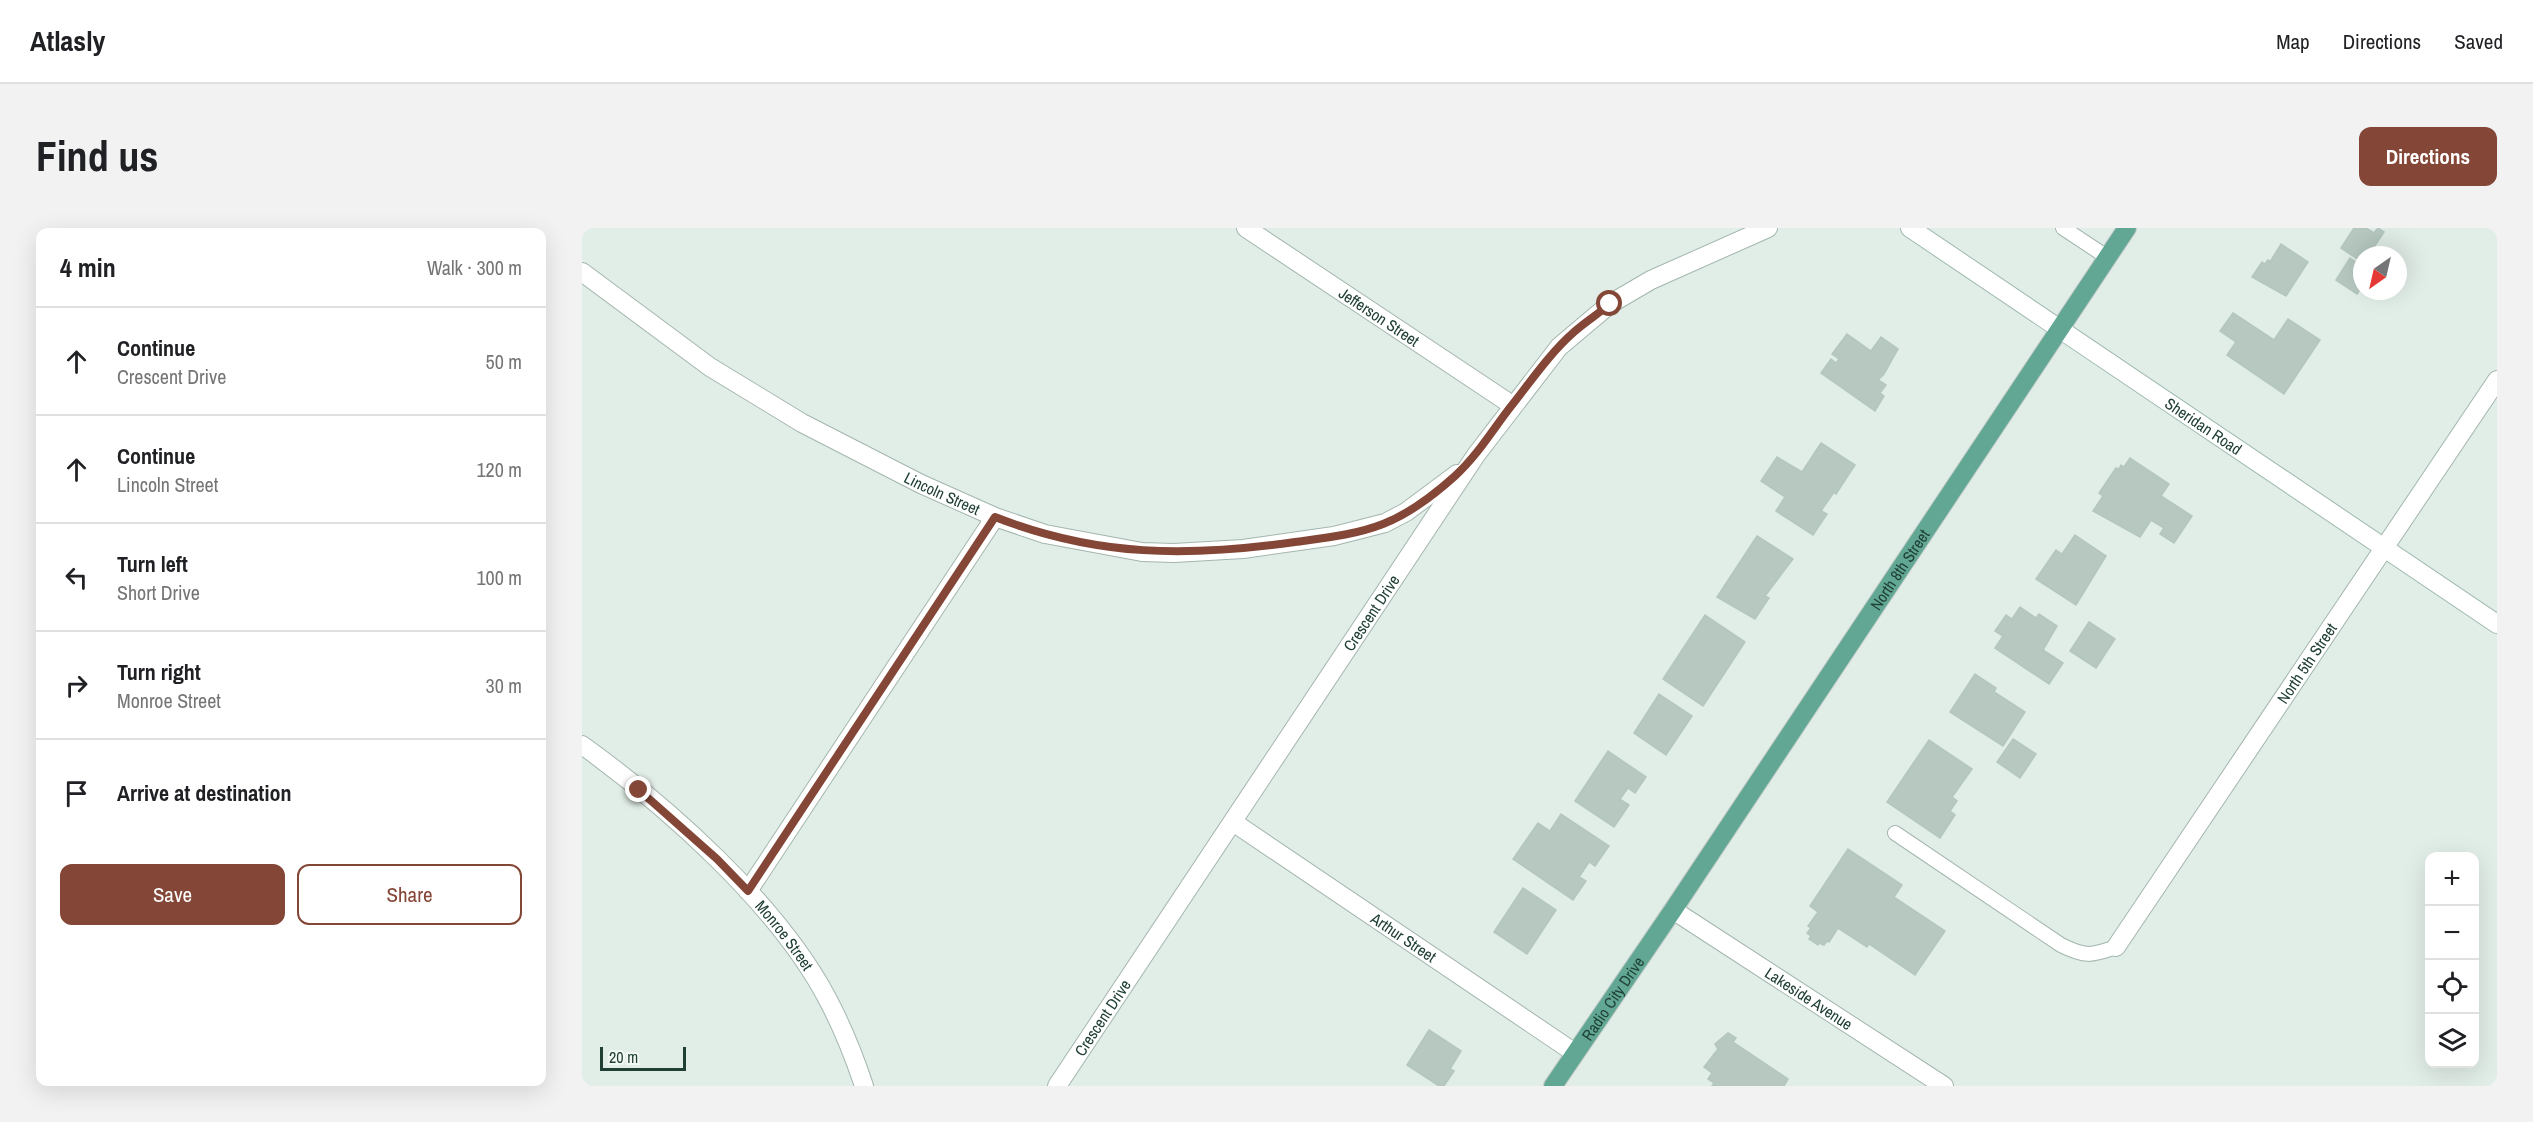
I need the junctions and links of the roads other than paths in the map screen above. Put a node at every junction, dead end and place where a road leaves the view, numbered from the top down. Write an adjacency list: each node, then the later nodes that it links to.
1 (1246, 228): 10 (street, Jefferson Street)
2 (1768, 228): 10 (street, Crescent Drive)
3 (1910, 228): 8 (street, Sheridan Road)
4 (2063, 228): 6 (lane)
5 (2127, 228): 6 (main road, North 8th Street)
6 (2107, 257): 8 (main road, North 8th Street)
7 (582, 272): 12 (street, Lincoln Street)
8 (2060, 327): 13 (street, Sheridan Road); 19 (main road, North 8th Street)
9 (2497, 380): 13 (street, North 5th Street)
10 (1512, 405): 11 (street, Crescent Drive)
11 (1476, 455): 12 (street, Lincoln Street); 16 (street, Crescent Drive)
12 (995, 517): 18 (street)
13 (2384, 548): 14 (street, Sheridan Road); 20 (street, North 5th Street)
14 (2497, 624)
15 (582, 745): 18 (street, Monroe Street)
16 (1233, 822): 21 (street, Arthur Street); 23 (street, Crescent Drive)
17 (1895, 833): 20 (lane)
18 (748, 891): 22 (street, Monroe Street)
19 (1673, 910): 21 (main road, Radio City Drive); 25 (street, Lakeside Avenue)
20 (2116, 947)
21 (1575, 1053): 24 (main road, Radio City Drive)
22 (864, 1086)
23 (1057, 1086)
24 (1553, 1086)
25 (1944, 1086)

